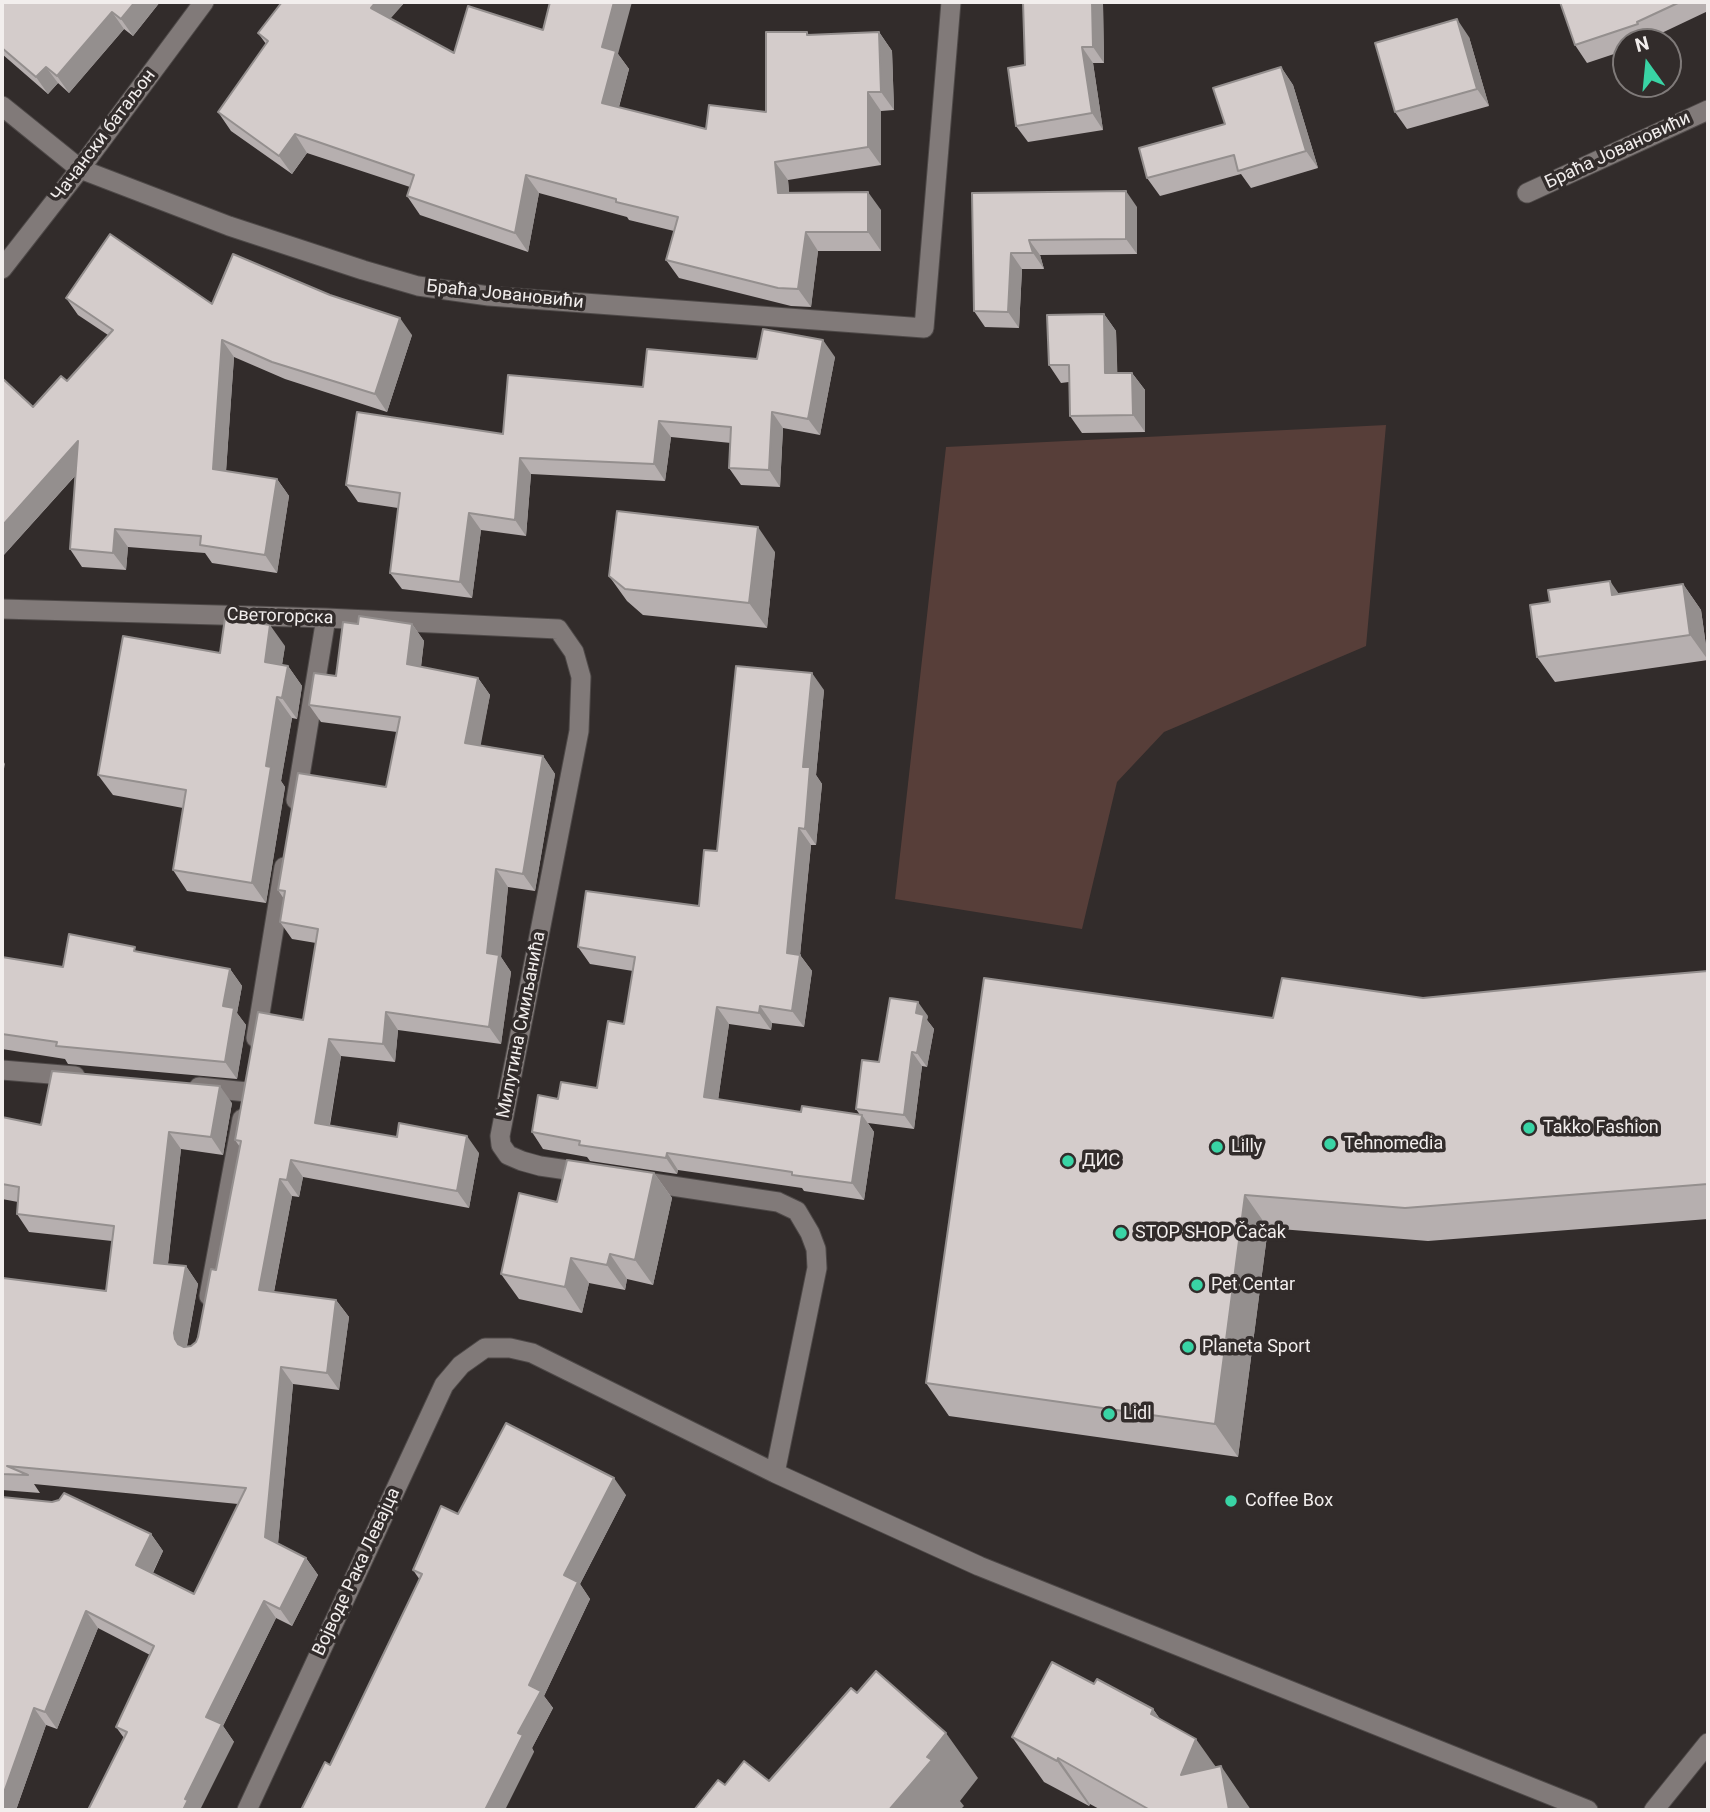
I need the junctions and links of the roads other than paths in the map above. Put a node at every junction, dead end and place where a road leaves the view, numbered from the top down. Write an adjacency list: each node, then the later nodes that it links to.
1 (204, 2): 5 (street, Чачански батаљон)
2 (951, 2): 5 (street, Браћа Јовановићи)
3 (2, 106): 5 (street, Браћа Јовановићи)
4 (1708, 110): 6 (street, Браћа Јовановићи)
5 (80, 169): 7 (street, Чачански батаљон)
6 (1527, 193)
7 (2, 269)
8 (2, 609): 9 (street, Светогорска)
9 (326, 618): 10 (street, Светогорска); 11 (street)
10 (558, 629): 18 (street, Милутина Смиљанића)
11 (292, 821)
12 (288, 848): 13 (street)
13 (254, 1051)
14 (2, 1070): 15 (street)
15 (97, 1078)
16 (179, 1086): 17 (street)
17 (206, 1311)
18 (775, 1473): 20 (street, Војводе Рака Левајца); 21 (street)
19 (1708, 1743): 22 (street)
20 (247, 1810)
21 (1588, 1810)
22 (1654, 1810)

